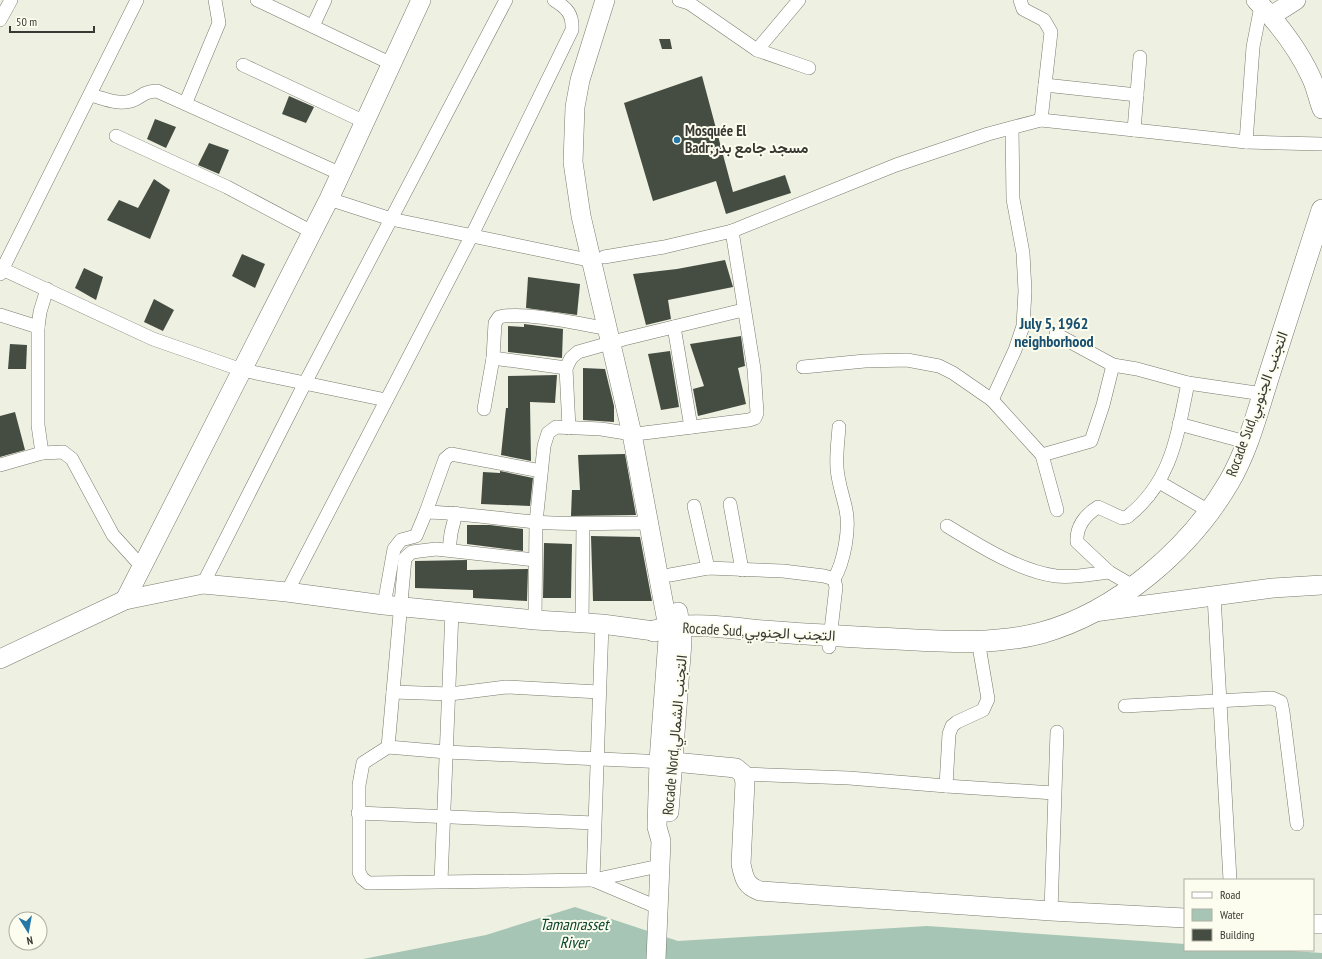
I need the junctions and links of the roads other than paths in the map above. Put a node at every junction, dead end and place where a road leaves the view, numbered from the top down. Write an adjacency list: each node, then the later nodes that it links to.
1 (11, 0): 16 (street)
2 (137, 0): 24 (street)
3 (215, 0): 26 (street)
4 (257, 0): 17 (street)
5 (325, 0): 17 (street)
6 (421, 0): 20 (street)
7 (506, 0): 38 (street)
8 (554, 0): 41 (street)
9 (606, 0): 43 (street)
10 (616, 0): 43 (street)
11 (679, 0): 18 (street)
12 (800, 0): 18 (street)
13 (1020, 0): 23 (street)
14 (1296, 0): 15 (street)
15 (1263, 7): 27 (street); 33 (street)
16 (0, 20)
17 (313, 26): 20 (street)
18 (757, 50): 22 (street)
19 (1140, 57): 25 (street)
20 (392, 64): 29 (street)
21 (243, 65): 29 (street)
22 (809, 68)
23 (1045, 85): 25 (street); 28 (street)
24 (90, 94): 26 (street); 44 (street)
25 (1137, 96): 31 (street)
26 (186, 102): 35 (street)
27 (1322, 109)
28 (1041, 120): 30 (street); 31 (street)
29 (365, 122): 35 (street)
30 (1012, 128): 39 (street); 61 (street)
31 (1134, 130): 33 (street)
32 (116, 136): 40 (street)
33 (1246, 142): 34 (street)
34 (1322, 144)
35 (341, 174): 36 (street)
36 (329, 199): 38 (street); 40 (street)
37 (1322, 210): 59 (main road, Rocade Sud,التجنب الجنوبي)
38 (391, 219): 41 (street); 58 (street)
39 (732, 231): 43 (street); 46 (street)
40 (312, 232): 56 (street)
41 (471, 237): 43 (street); 60 (street)
42 (1322, 247): 99 (main road, Rocade Sud,التجنب الجنوبي)
43 (598, 259): 51 (street)
44 (1, 270): 45 (street)
45 (47, 289): 49 (street); 56 (street)
46 (743, 310): 48 (street); 64 (street)
47 (0, 315): 49 (street)
48 (674, 326): 51 (street); 64 (street)
49 (38, 327): 69 (street)
50 (1056, 334): 53 (street)
51 (615, 336): 52 (street); 55 (street); 67 (street)
52 (493, 358): 55 (street); 62 (street)
53 (1114, 365): 57 (street); 70 (street)
54 (803, 367): 61 (street)
55 (566, 368): 66 (street)
56 (242, 370): 58 (street); 86 (street)
57 (1188, 383): 59 (street); 63 (street)
58 (305, 384): 60 (street); 92 (street)
59 (1263, 394): 68 (main road, Rocade Sud,التجنب الجنوبي)
60 (386, 400): 95 (street)
61 (992, 400): 70 (street)
62 (484, 409)
63 (1179, 424): 68 (street); 73 (street)
64 (691, 427): 67 (street)
65 (839, 427): 91 (street)
66 (568, 428): 67 (street); 72 (street)
67 (638, 433): 81 (street); 90 (street)
68 (1246, 442): 77 (main road, Rocade Sud,التجنب الجنوبي)
69 (42, 453): 71 (street); 86 (street)
70 (1042, 455): 76 (street)
71 (0, 465)
72 (541, 471): 78 (street); 80 (street)
73 (1159, 482): 77 (street); 89 (street)
74 (730, 504): 88 (street)
75 (694, 506): 87 (street)
76 (1057, 510)
77 (1209, 510): 94 (main road, Rocade Sud,التجنب الجنوبي)
78 (426, 512): 79 (street); 98 (street)
79 (456, 513): 80 (street); 84 (street)
80 (536, 522): 82 (street); 85 (street)
81 (649, 522): 82 (street); 105 (street)
82 (584, 524): 103 (street)
83 (946, 526): 89 (street)
84 (449, 550): 85 (street); 98 (street)
85 (535, 560): 102 (street)
86 (142, 567): 97 (street)
87 (708, 568): 88 (street); 90 (street)
88 (742, 570): 91 (street)
89 (1109, 572): 94 (street)
90 (670, 575): 105 (street)
91 (834, 579): 106 (street)
92 (203, 584): 95 (street); 97 (street)
93 (1322, 585): 96 (street)
94 (1133, 586): 101 (main road, Rocade Sud,التجنب الجنوبي)
95 (287, 592): 98 (street)
96 (1214, 596): 99 (street); 112 (street)
97 (126, 600): 108 (street)
98 (392, 605): 100 (street); 109 (street)
99 (1121, 608): 101 (street); 107 (main road, Rocade Sud,التجنب الجنوبي)
100 (452, 611): 102 (street); 111 (street)
101 (1093, 612): 106 (main road, Rocade Sud,التجنب الجنوبي)
102 (535, 620): 103 (street)
103 (582, 623): 104 (street)
104 (602, 624): 105 (street); 110 (street)
105 (671, 633): 106 (main road, Rocade Sud,التجنب الجنوبي); 118 (street, Rocade Nord,التجنب الشمالي)
106 (830, 641): 107 (main road, Rocade Sud,التجنب الجنوبي)
107 (980, 652): 120 (street)
108 (0, 659)
109 (393, 692): 111 (street); 115 (street)
110 (599, 692): 111 (street); 117 (street)
111 (450, 694): 116 (street)
112 (1219, 702): 113 (street); 125 (street); 127 (street)
113 (1125, 706)
114 (1057, 732): 121 (street)
115 (388, 747): 116 (street); 122 (street)
116 (446, 752): 117 (street); 123 (street)
117 (597, 759): 118 (street); 124 (street)
118 (667, 762): 119 (street); 126 (street, Rocade Nord,التجنب الشمالي)
119 (743, 774): 120 (street); 131 (street)
120 (946, 786): 121 (street)
121 (1054, 793): 131 (street)
122 (358, 813): 123 (street); 129 (street)
123 (443, 816): 124 (street); 129 (street)
124 (594, 823): 128 (street)
125 (1297, 824)
126 (659, 866): 128 (street); 130 (street, Rocade Nord,التجنب الشمالي)
127 (1230, 879)
128 (593, 880): 129 (street); 130 (street)
129 (441, 881)
130 (657, 907): 133 (street, Rocade Nord,التجنب الشمالي)
131 (1051, 911): 132 (street)
132 (1184, 918)
133 (656, 959)

